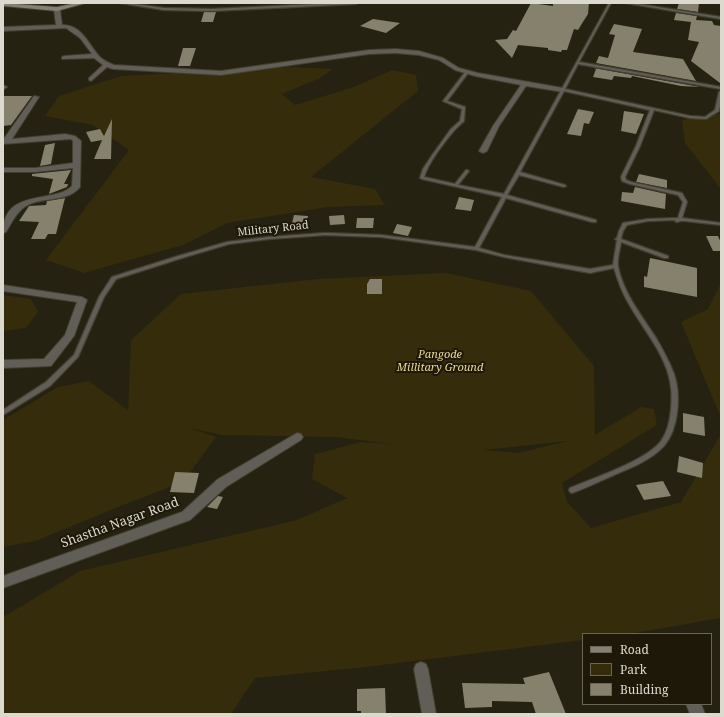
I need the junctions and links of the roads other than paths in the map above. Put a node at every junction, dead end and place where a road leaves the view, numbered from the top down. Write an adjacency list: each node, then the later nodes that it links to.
1 (83, 3): 7 (main road)
2 (121, 3): 3 (lane)
3 (356, 3)
4 (610, 3): 13 (lane)
5 (627, 3): 8 (lane)
6 (3, 4): 7 (main road)
7 (57, 9): 9 (street)
8 (721, 18)
9 (59, 25): 10 (street); 11 (street)
10 (3, 29)
11 (95, 56): 12 (street); 14 (street)
12 (64, 58)
13 (577, 63): 18 (lane); 19 (lane)
14 (107, 64): 15 (street); 16 (street)
15 (468, 72): 17 (street); 29 (lane)
16 (91, 79)
17 (525, 83): 19 (street); 24 (street)
18 (721, 88)
19 (563, 90): 22 (lane); 28 (lane)
20 (721, 92): 22 (lane)
21 (36, 97): 23 (street)
22 (652, 110): 32 (lane)
23 (4, 142): 25 (street)
24 (483, 151)
25 (77, 165): 26 (street); 35 (street)
26 (3, 170)
27 (467, 171): 29 (lane)
28 (517, 173): 30 (lane); 31 (lane)
29 (456, 185): 31 (lane)
30 (564, 186)
31 (505, 196): 33 (lane); 37 (lane)
32 (678, 220): 34 (lane); 36 (lane)
33 (594, 221)
34 (721, 224)
35 (3, 230)
36 (617, 239): 38 (lane); 39 (lane)
37 (476, 248): 39 (lane, Military Road); 42 (lane, Military Road)
38 (666, 257)
39 (615, 266): 44 (lane)
40 (3, 288): 41 (street)
41 (3, 364)
42 (3, 413)
43 (297, 436): 45 (street, Shastha Nagar Road)
44 (572, 490)
45 (3, 582)
46 (421, 669): 48 (street)
47 (694, 705): 49 (street)
48 (429, 714)
49 (698, 714)

